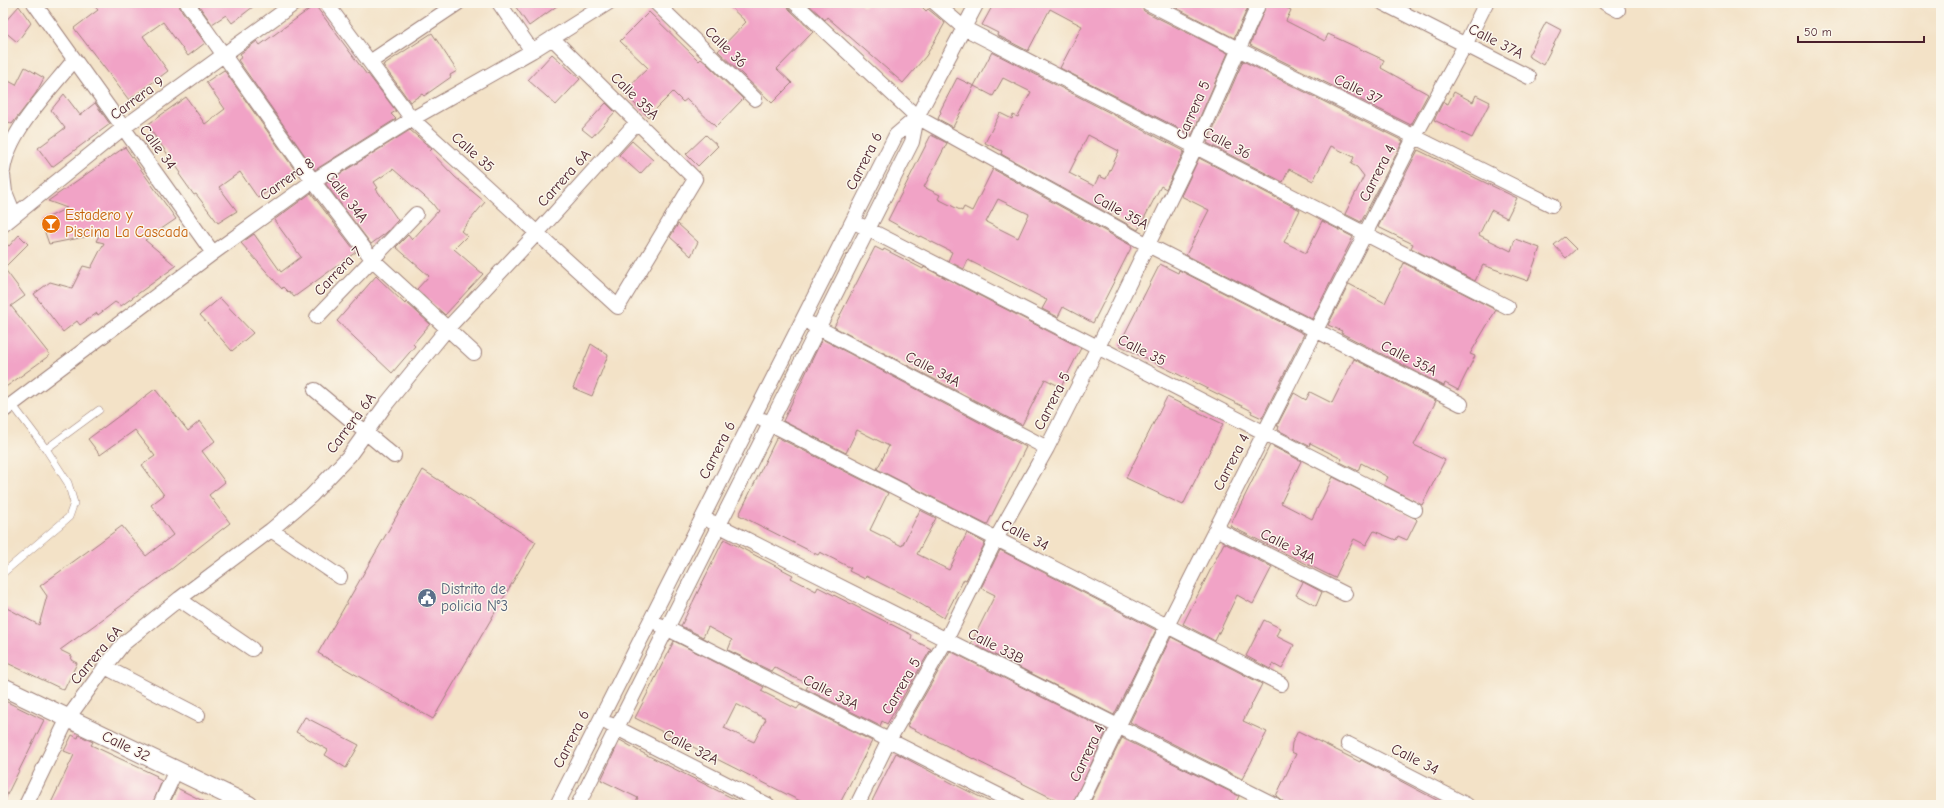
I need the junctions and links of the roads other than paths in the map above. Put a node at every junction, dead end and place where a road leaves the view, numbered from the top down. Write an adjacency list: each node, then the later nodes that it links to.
1 (34, 3): 24 (street, Calle 34)
2 (187, 3): 23 (street, Calle 34A)
3 (295, 3): 23 (street, Carrera 9)
4 (326, 3): 25 (street, Calle 35)
5 (458, 3): 25 (street)
6 (499, 3): 22 (street)
7 (608, 3): 19 (street, Carrera 8)
8 (656, 3): 27 (street, Calle 36)
9 (796, 3): 28 (street, Calle 35A)
10 (935, 3): 18 (street, Calle 36)
11 (977, 3): 18 (street, Carrera 6)
12 (1148, 3): 21 (street, Calle 37)
13 (1259, 3): 21 (street, Carrera 5)
14 (1383, 3): 20 (street, Calle 37A)
15 (1486, 3): 20 (street, Carrera 4)
16 (1605, 3): 17 (street)
17 (1618, 10)
18 (964, 28): 28 (street, Carrera 6); 33 (street, Calle 36)
19 (552, 38): 22 (street, Carrera 8); 30 (street, Calle 35A)
20 (1465, 45): 26 (street, Calle 37A); 32 (street, Carrera 4)
21 (1238, 49): 32 (street, Calle 37); 33 (street, Carrera 5)
22 (532, 51): 29 (street, Carrera 8)
23 (224, 56): 31 (street, Carrera 9); 36 (street, Calle 34A)
24 (74, 60): 31 (street, Calle 34); 34 (street)
25 (370, 62): 29 (street, Calle 35)
26 (1529, 77)
27 (755, 99)
28 (917, 118): 40 (street, Carrera 6); 42 (street, Carrera 6); 45 (street, Calle 35A)
29 (412, 119): 36 (street, Carrera 8); 43 (street, Calle 35)
30 (637, 122): 43 (street, Carrera 6A); 48 (street, Calle 35A)
31 (123, 128): 38 (street, Carrera 9); 46 (street, Calle 34)
32 (1415, 136): 37 (street, Calle 37); 44 (street, Carrera 4)
33 (1196, 146): 44 (street, Calle 36); 45 (street, Carrera 5)
34 (3, 171)
35 (3, 175): 38 (street)
36 (313, 181): 46 (street, Carrera 8); 47 (street, Calle 34A)
37 (1552, 205)
38 (14, 214): 41 (street, Carrera 9)
39 (416, 214): 47 (street, Carrera 7)
40 (852, 221): 42 (street, Calle 35); 51 (street, Carrera 6)
41 (3, 225)
42 (868, 229): 52 (street, Carrera 6); 55 (street, Calle 35)
43 (537, 233): 48 (street, Calle 35); 53 (street, Carrera 6A)
44 (1365, 234): 49 (street, Calle 36); 54 (street, Carrera 4)
45 (1148, 245): 54 (street, Calle 35A); 55 (street, Carrera 5)
46 (213, 253): 59 (street, Carrera 8)
47 (373, 260): 50 (street, Carrera 7); 53 (street, Calle 34A)
48 (618, 306)
49 (1508, 307)
50 (317, 317)
51 (802, 320): 52 (street, Calle 34A); 61 (street, Carrera 6)
52 (818, 328): 62 (street, Carrera 6); 65 (street, Calle 34A)
53 (447, 329): 56 (street, Calle 34A); 63 (street, Carrera 6A)
54 (1316, 330): 58 (street, Calle 35A); 64 (street, Carrera 4)
55 (1098, 347): 64 (street, Calle 35); 65 (street, Carrera 5)
56 (474, 354)
57 (315, 390): 63 (street)
58 (1461, 404)
59 (8, 407): 66 (lane)
60 (99, 410): 66 (lane)
61 (754, 416): 62 (street, Calle 34); 69 (street, Carrera 6)
62 (770, 424): 70 (street, Carrera 6); 73 (street, Calle 34)
63 (366, 432): 67 (street); 72 (street, Carrera 6A)
64 (1265, 433): 68 (street, Calle 35); 71 (street, Carrera 4)
65 (1047, 448): 73 (street, Carrera 5)
66 (46, 449): 74 (lane)
67 (394, 456)
68 (1415, 510)
69 (702, 517): 70 (street, Calle 33B); 78 (street, Carrera 6)
70 (719, 526): 80 (street, Carrera 6); 81 (street, Calle 33B)
71 (1216, 529): 76 (street, Calle 34A); 79 (street, Carrera 4)
72 (271, 530): 75 (street); 77 (street, Carrera 6A)
73 (996, 539): 79 (street, Calle 34); 81 (street, Carrera 5)
74 (3, 573)
75 (340, 577)
76 (1345, 594)
77 (179, 599): 82 (street); 83 (street, Carrera 6A)
78 (650, 620): 80 (street, Calle 33A); 88 (street, Carrera 6)
79 (1167, 626): 84 (street, Calle 34); 89 (street, Carrera 4)
80 (667, 628): 90 (street, Carrera 6); 91 (street, Calle 33A)
81 (946, 640): 89 (street, Calle 33B); 91 (street, Carrera 5)
82 (252, 649)
83 (105, 667): 86 (street); 87 (street, Carrera 6A)
84 (1282, 684)
85 (3, 686): 87 (street, Calle 32)
86 (198, 715)
87 (68, 718): 93 (street, Calle 32); 94 (street)
88 (600, 719): 90 (street, Calle 32A); 97 (street, Carrera 6)
89 (1119, 727): 102 (street, Carrera 4); 103 (street, Calle 33B)
90 (617, 728): 98 (street, Carrera 6); 99 (street, Calle 32A)
91 (890, 740): 100 (street, Carrera 5); 101 (street, Calle 33A)
92 (1348, 744): 104 (street, Calle 34)
93 (176, 770): 95 (street); 96 (street, Calle 32)
94 (26, 805)
95 (160, 805)
96 (249, 805)
97 (557, 805)
98 (578, 805)
99 (768, 805)
100 (857, 805)
101 (1018, 805)
102 (1080, 805)
103 (1275, 805)
104 (1467, 805)

